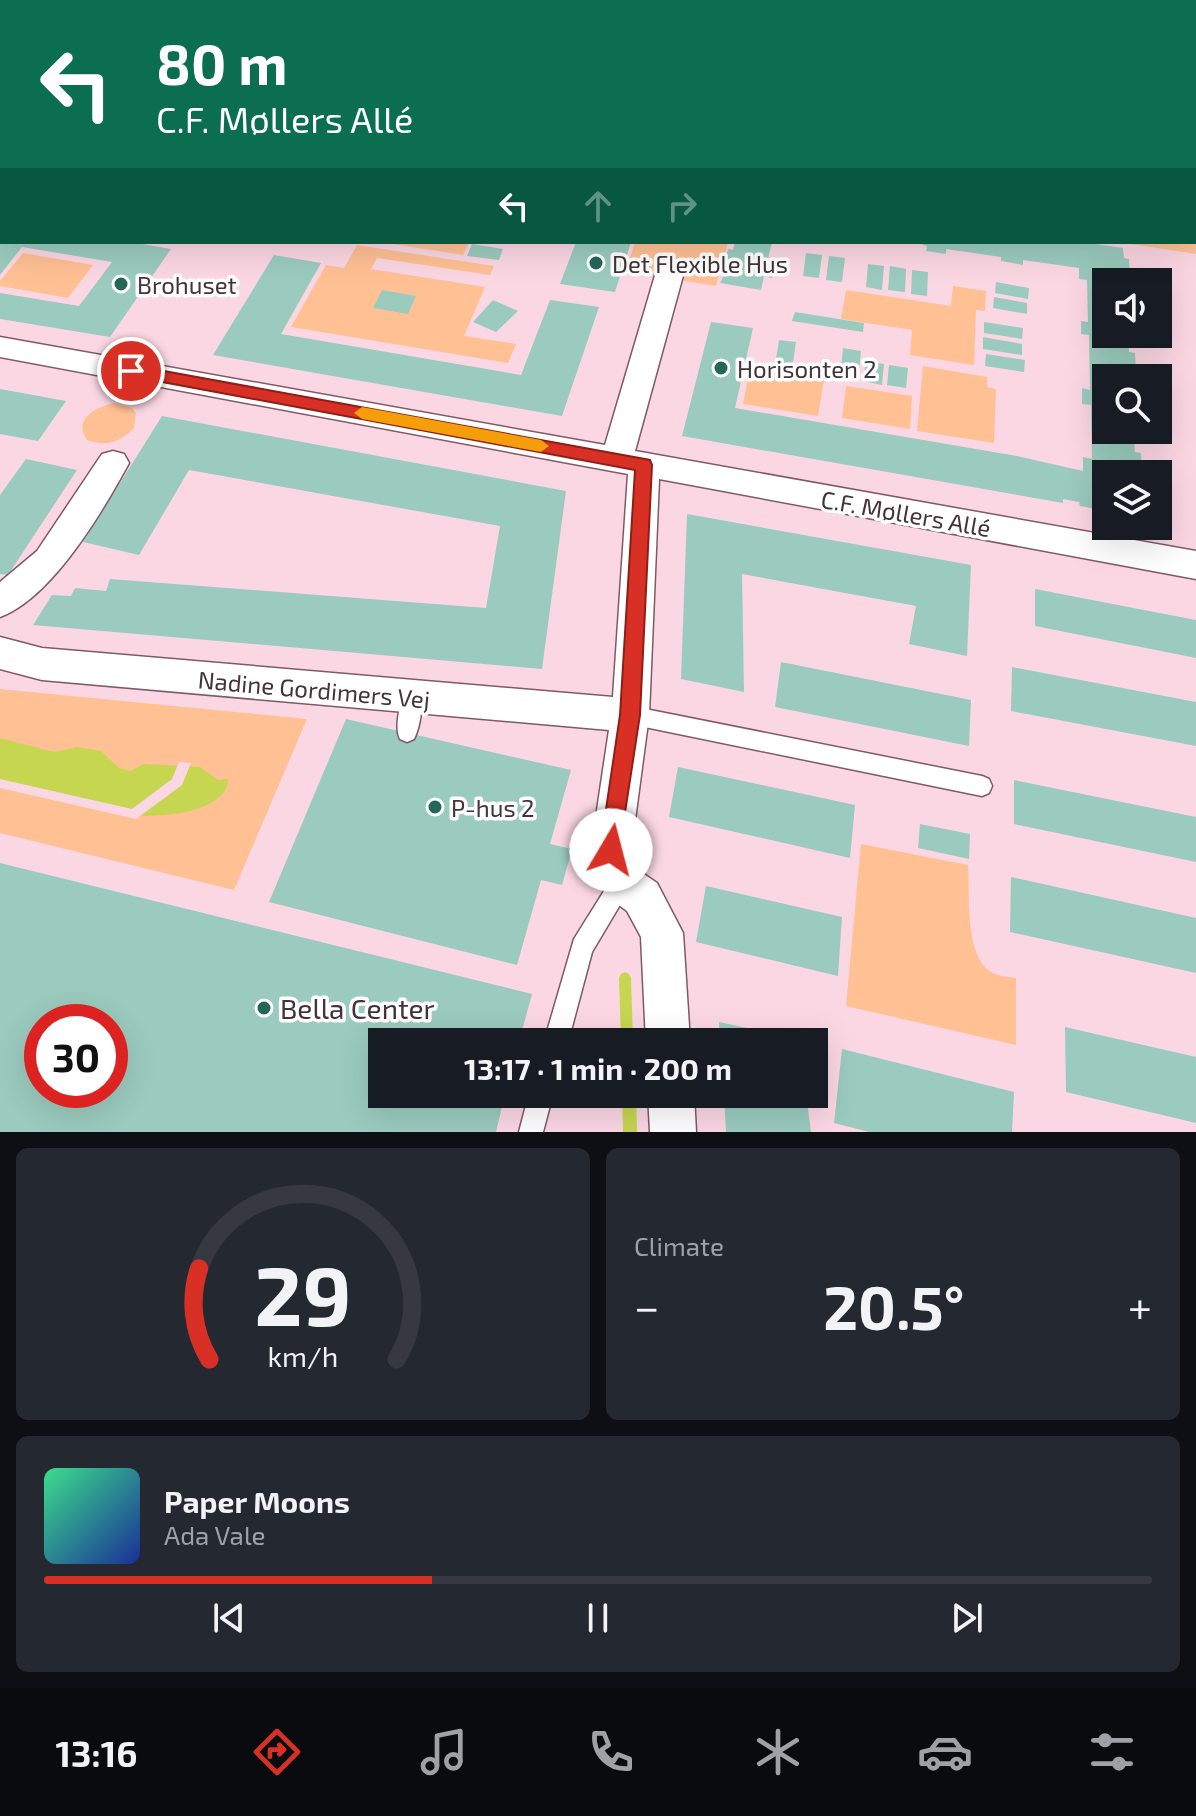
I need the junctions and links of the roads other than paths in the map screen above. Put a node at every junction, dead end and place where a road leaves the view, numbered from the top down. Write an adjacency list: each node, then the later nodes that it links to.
1 (670, 272): 3 (street)
2 (0, 347): 3 (street, C.F. Møllers Allé)
3 (630, 462): 5 (street, C.F. Møllers Allé); 8 (street)
4 (113, 463): 6 (street)
5 (1196, 565)
6 (0, 602)
7 (0, 652): 8 (street, Nadine Gordimers Vej)
8 (630, 715): 9 (lane); 10 (street)
9 (982, 786)
10 (622, 883): 11 (lane); 12 (street)
11 (560, 1028)
12 (667, 1028)
13 (537, 1108): 15 (lane)
14 (672, 1108): 16 (street)
15 (531, 1132)
16 (673, 1132)

